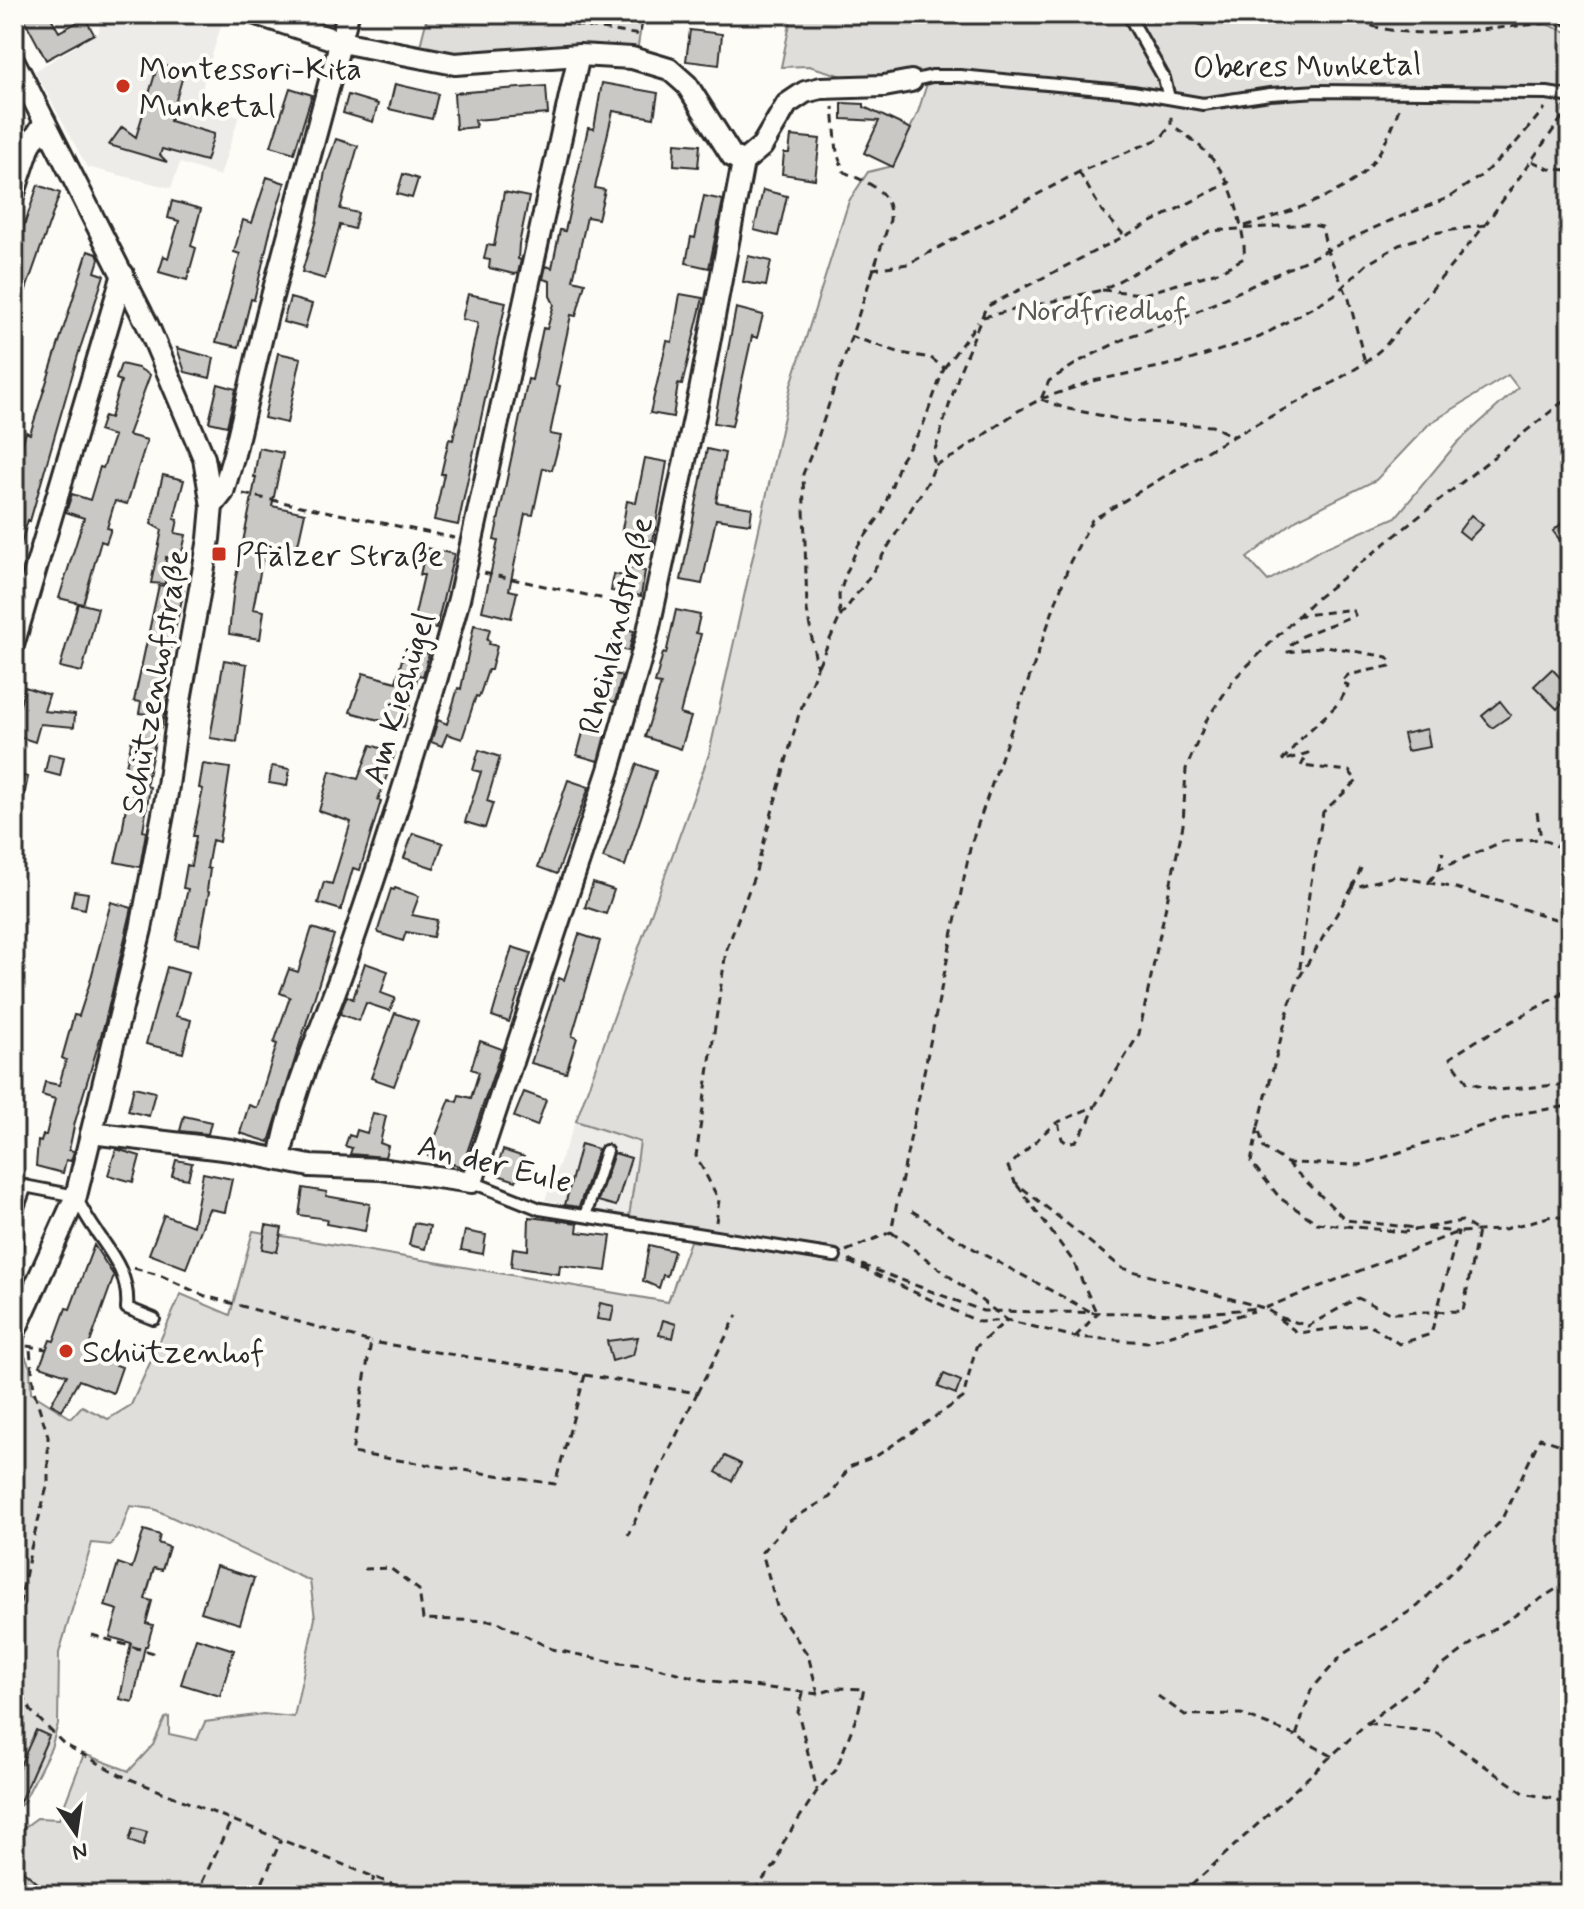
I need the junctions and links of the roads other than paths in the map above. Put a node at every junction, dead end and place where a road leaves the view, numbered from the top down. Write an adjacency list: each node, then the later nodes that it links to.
1 (256, 14): 4 (street)
2 (348, 14): 4 (street)
3 (1128, 14): 9 (lane)
4 (341, 42): 5 (street); 14 (street)
5 (579, 55): 11 (street); 18 (street, Am Kieshügel)
6 (14, 61): 10 (street, Schützenhofstraße)
7 (911, 81): 9 (lane, Oberes Munketal); 11 (street, Oberes Munketal)
8 (1568, 93): 9 (lane, Oberes Munketal)
9 (1169, 98)
10 (45, 122): 12 (street); 13 (street, Schützenhofstraße)
11 (743, 162): 19 (street, Rheinlandstraße)
12 (14, 193)
13 (123, 274): 14 (street, Schützenhofstraße); 15 (street)
14 (212, 506): 16 (street, Schützenhofstraße)
15 (14, 642)
16 (91, 1133): 18 (street, An der Eule); 22 (street, Schützenhofstraße)
17 (606, 1151): 23 (lane)
18 (280, 1160): 19 (street, An der Eule)
19 (472, 1182): 23 (lane, An der Eule)
20 (14, 1184): 21 (lane)
21 (26, 1186): 22 (lane); 24 (lane)
22 (76, 1196): 26 (lane); 27 (street, Schützenhofstraße)
23 (585, 1216): 25 (lane, An der Eule)
24 (14, 1252)
25 (836, 1256)
26 (154, 1319)
27 (19, 1340)

